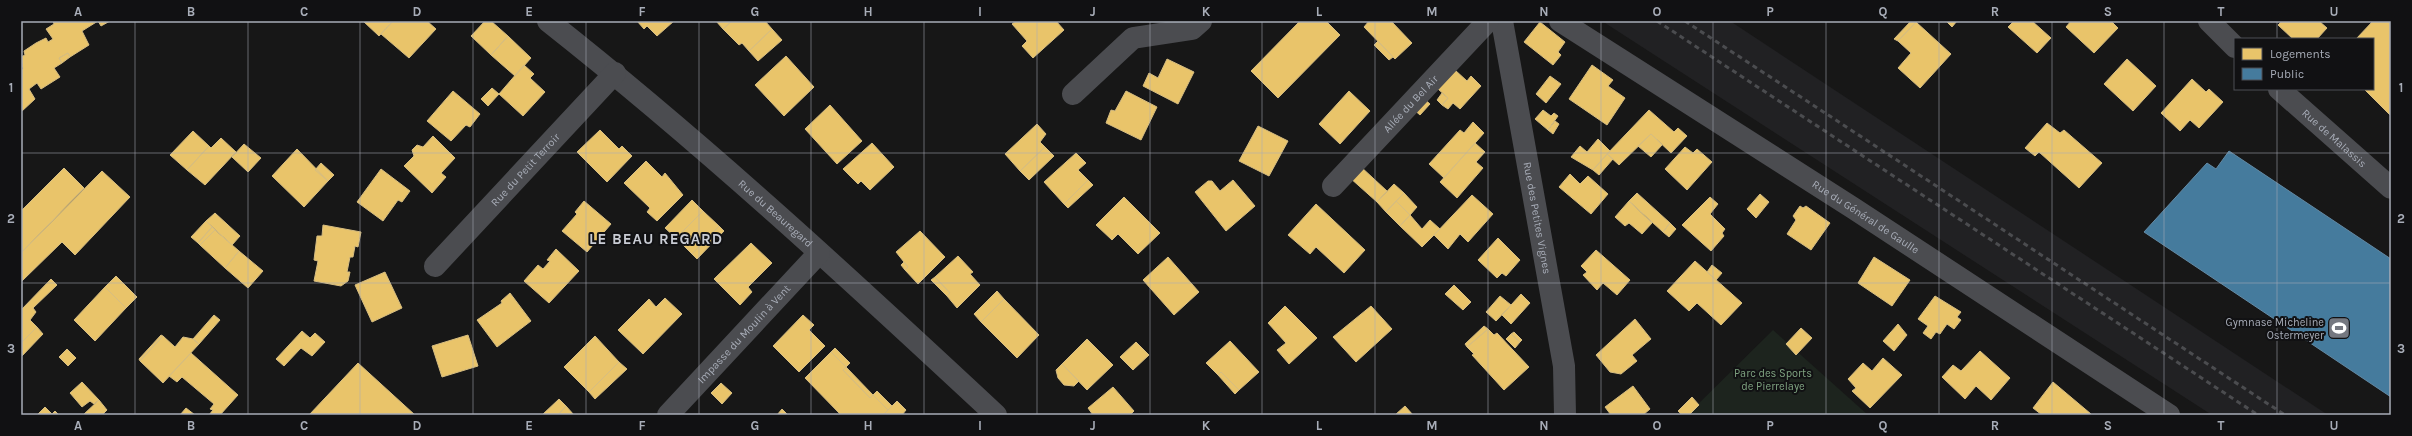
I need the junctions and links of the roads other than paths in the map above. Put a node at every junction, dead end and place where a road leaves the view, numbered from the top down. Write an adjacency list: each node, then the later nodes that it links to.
1 (548, 21): 8 (street, Rue du Beauregard)
2 (1201, 21): 10 (street)
3 (1488, 21): 11 (street, Allée du Bel Air)
4 (1502, 21): 17 (street, Rue des Petites Vignes)
5 (1560, 21): 18 (street, Rue du Général de Gaulle)
6 (2208, 21): 7 (street)
7 (2234, 46)
8 (615, 73): 13 (street, Rue du Beauregard); 14 (street, Rue du Petit Terroir)
9 (2280, 90): 12 (street, Rue de Malassis)
10 (1073, 94)
11 (1333, 186)
12 (2391, 188)
13 (819, 253): 15 (street, Impasse du Moulin à Vent); 16 (street, Rue du Beauregard)
14 (435, 266)
15 (668, 415)
16 (996, 415)
17 (1565, 415)
18 (2169, 415)

